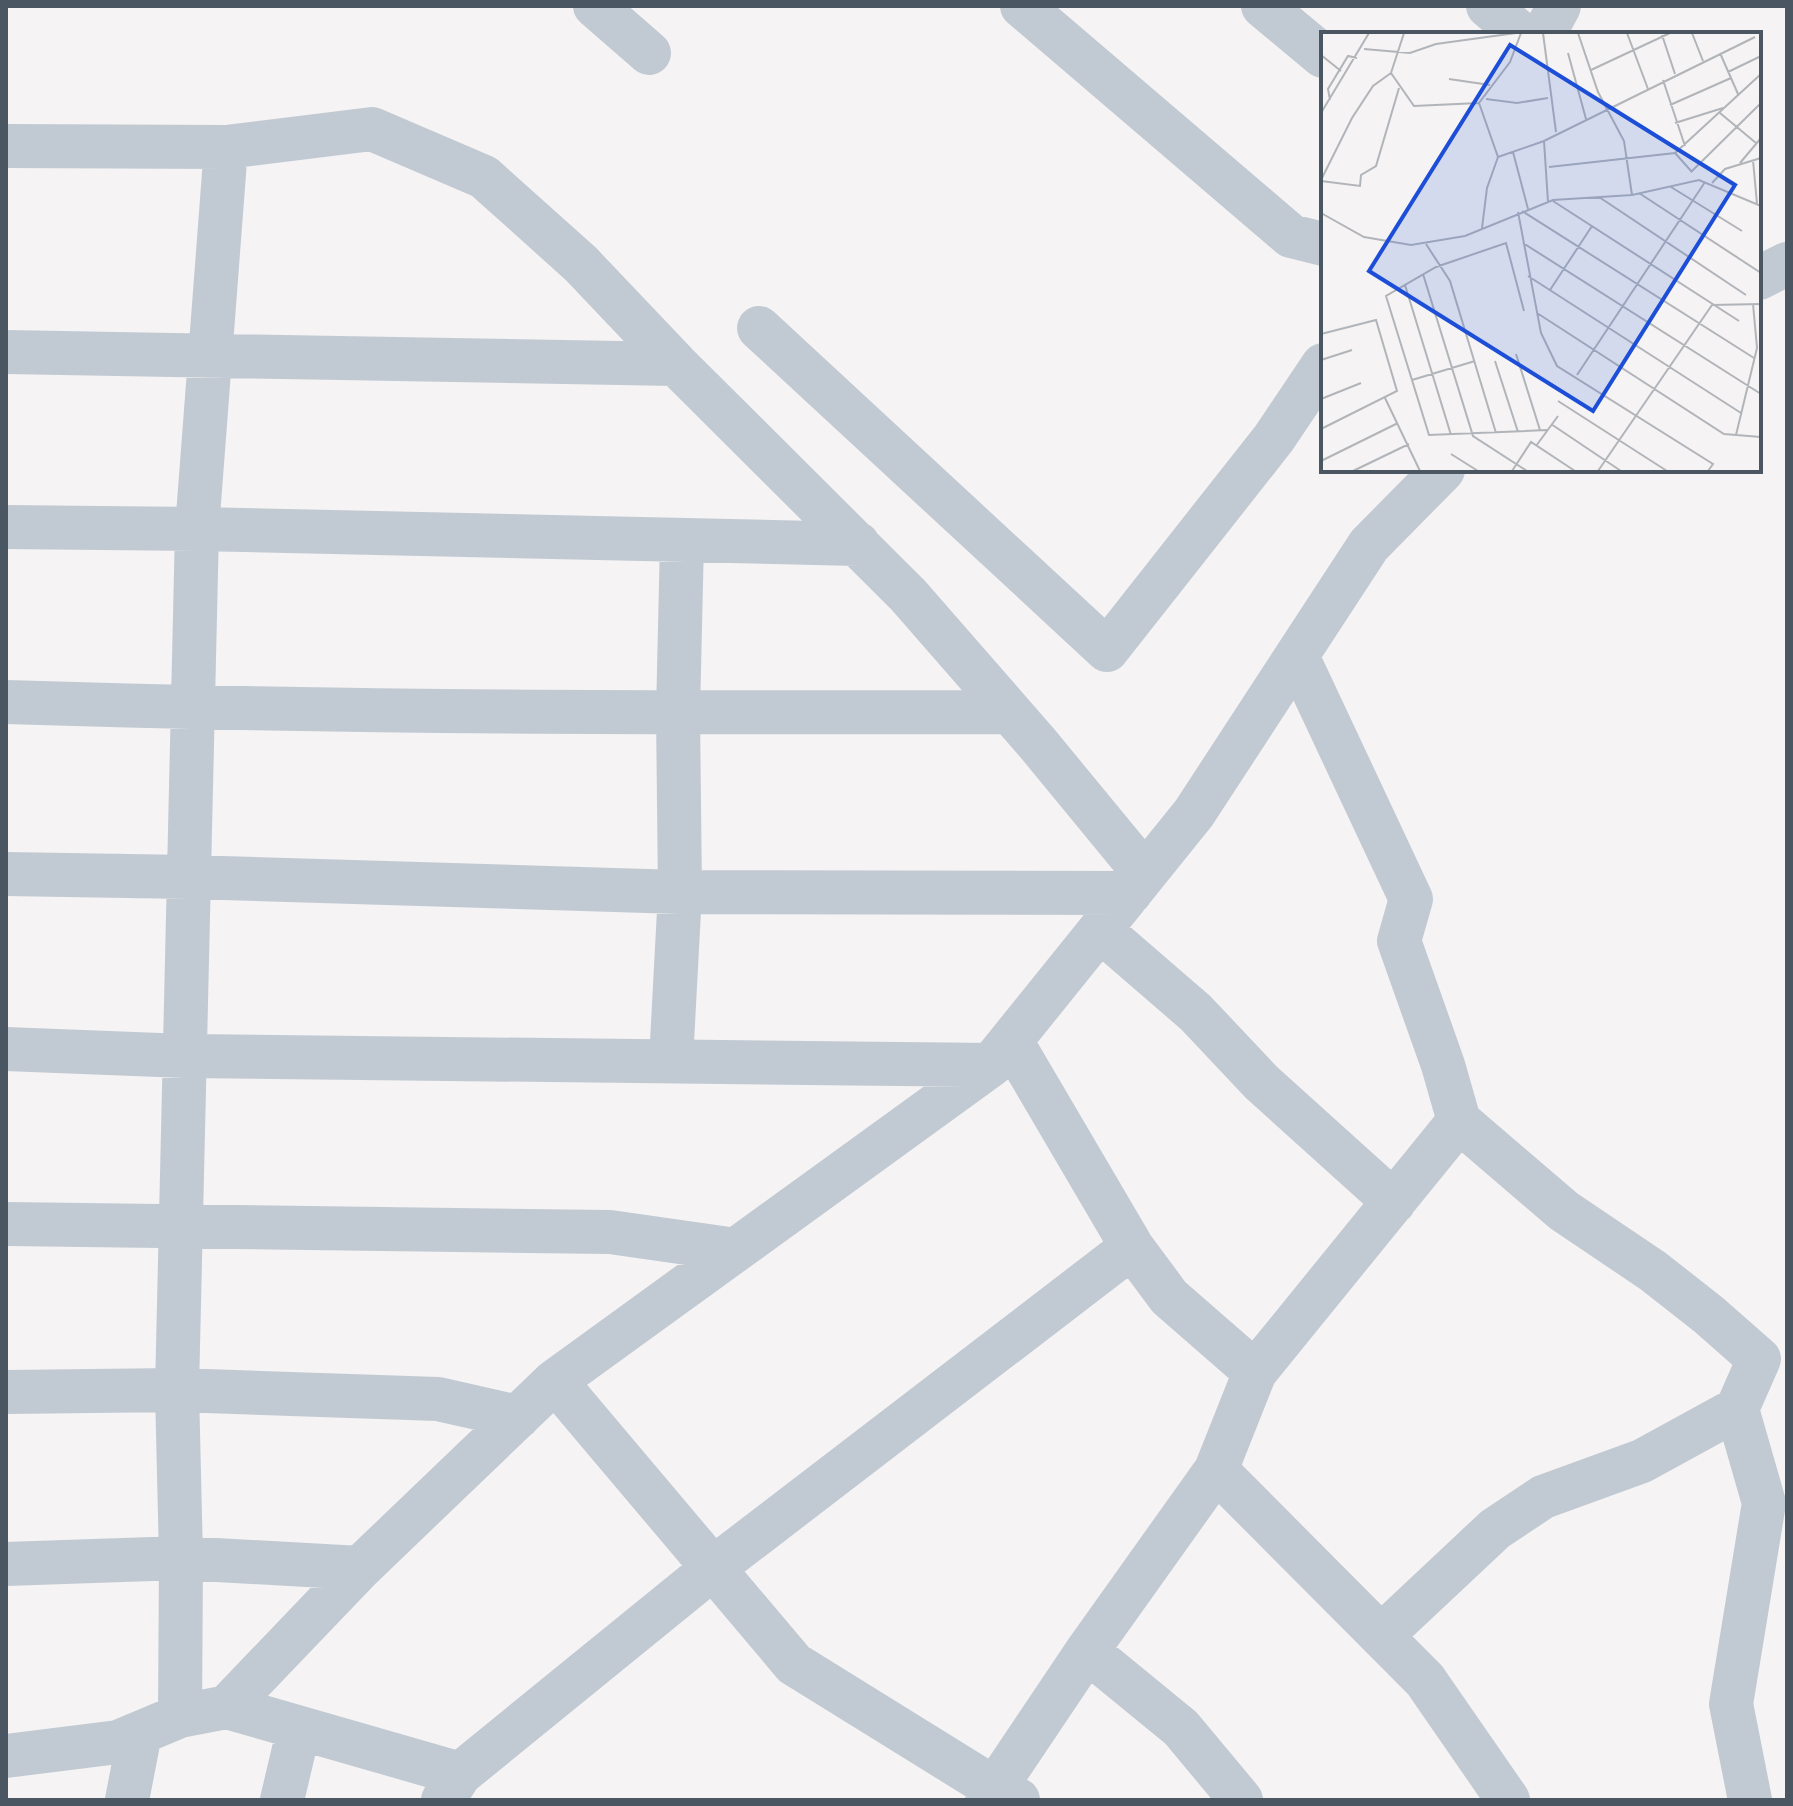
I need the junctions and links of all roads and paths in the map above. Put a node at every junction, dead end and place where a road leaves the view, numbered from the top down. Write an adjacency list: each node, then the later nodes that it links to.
1 (595, 6): 8 (street)
2 (1022, 6): 12 (street)
3 (1263, 6): 9 (street)
4 (1488, 6): 6 (street)
5 (1559, 6): 7 (street)
6 (1519, 32)
7 (1545, 32)
8 (649, 53)
9 (1321, 54)
10 (6, 146): 11 (street)
11 (226, 147): 17 (street); 18 (street)
12 (1321, 244)
13 (1787, 264): 14 (street)
14 (1761, 277)
15 (759, 328): 19 (street)
16 (6, 352): 17 (street)
17 (210, 357): 18 (street); 22 (street)
18 (676, 364): 24 (street)
19 (1321, 368)
20 (1441, 472): 25 (street)
21 (6, 527): 22 (street)
22 (197, 529): 23 (street); 27 (street)
23 (682, 540): 24 (street); 29 (street)
24 (858, 544): 28 (street)
25 (1297, 656): 32 (street); 39 (street)
26 (6, 702): 27 (street)
27 (193, 708): 29 (street); 31 (street)
28 (1010, 712): 29 (street); 32 (street)
29 (678, 713): 33 (street)
30 (6, 874): 31 (street)
31 (189, 877): 33 (street); 37 (street)
32 (1138, 884): 33 (street); 34 (street)
33 (680, 892): 38 (street)
34 (1100, 930): 36 (street); 40 (street)
35 (6, 1049): 37 (street)
36 (1001, 1053): 38 (street); 43 (street); 44 (street)
37 (185, 1056): 38 (street); 42 (street)
38 (671, 1061)
39 (1459, 1121): 40 (street); 45 (street)
40 (1394, 1202): 46 (street)
41 (6, 1224): 42 (street)
42 (181, 1227): 44 (street); 48 (street)
43 (1132, 1247): 46 (street); 57 (street)
44 (736, 1250): 47 (street)
45 (1773, 1348): 50 (street)
46 (1255, 1372): 52 (street)
47 (555, 1381): 51 (street); 57 (street)
48 (177, 1390): 49 (street); 51 (street); 54 (street)
49 (6, 1392)
50 (1737, 1409): 53 (street); 58 (street)
51 (518, 1417): 56 (street)
52 (1216, 1470): 58 (street); 59 (street)
53 (1775, 1498): 71 (street)
54 (181, 1558): 55 (street); 56 (street); 61 (street)
55 (6, 1564)
56 (360, 1568): 60 (street)
57 (712, 1569): 65 (street); 66 (street)
58 (1381, 1636): 70 (street)
59 (1087, 1651): 66 (street); 69 (street)
60 (227, 1707): 61 (street); 62 (street)
61 (180, 1716): 63 (street)
62 (299, 1728): 65 (street); 68 (street)
63 (140, 1733): 64 (street); 67 (street)
64 (6, 1756)
65 (451, 1787)
66 (1000, 1796)
67 (127, 1800)
68 (282, 1800)
69 (1241, 1800)
70 (1508, 1800)
71 (1750, 1800)

